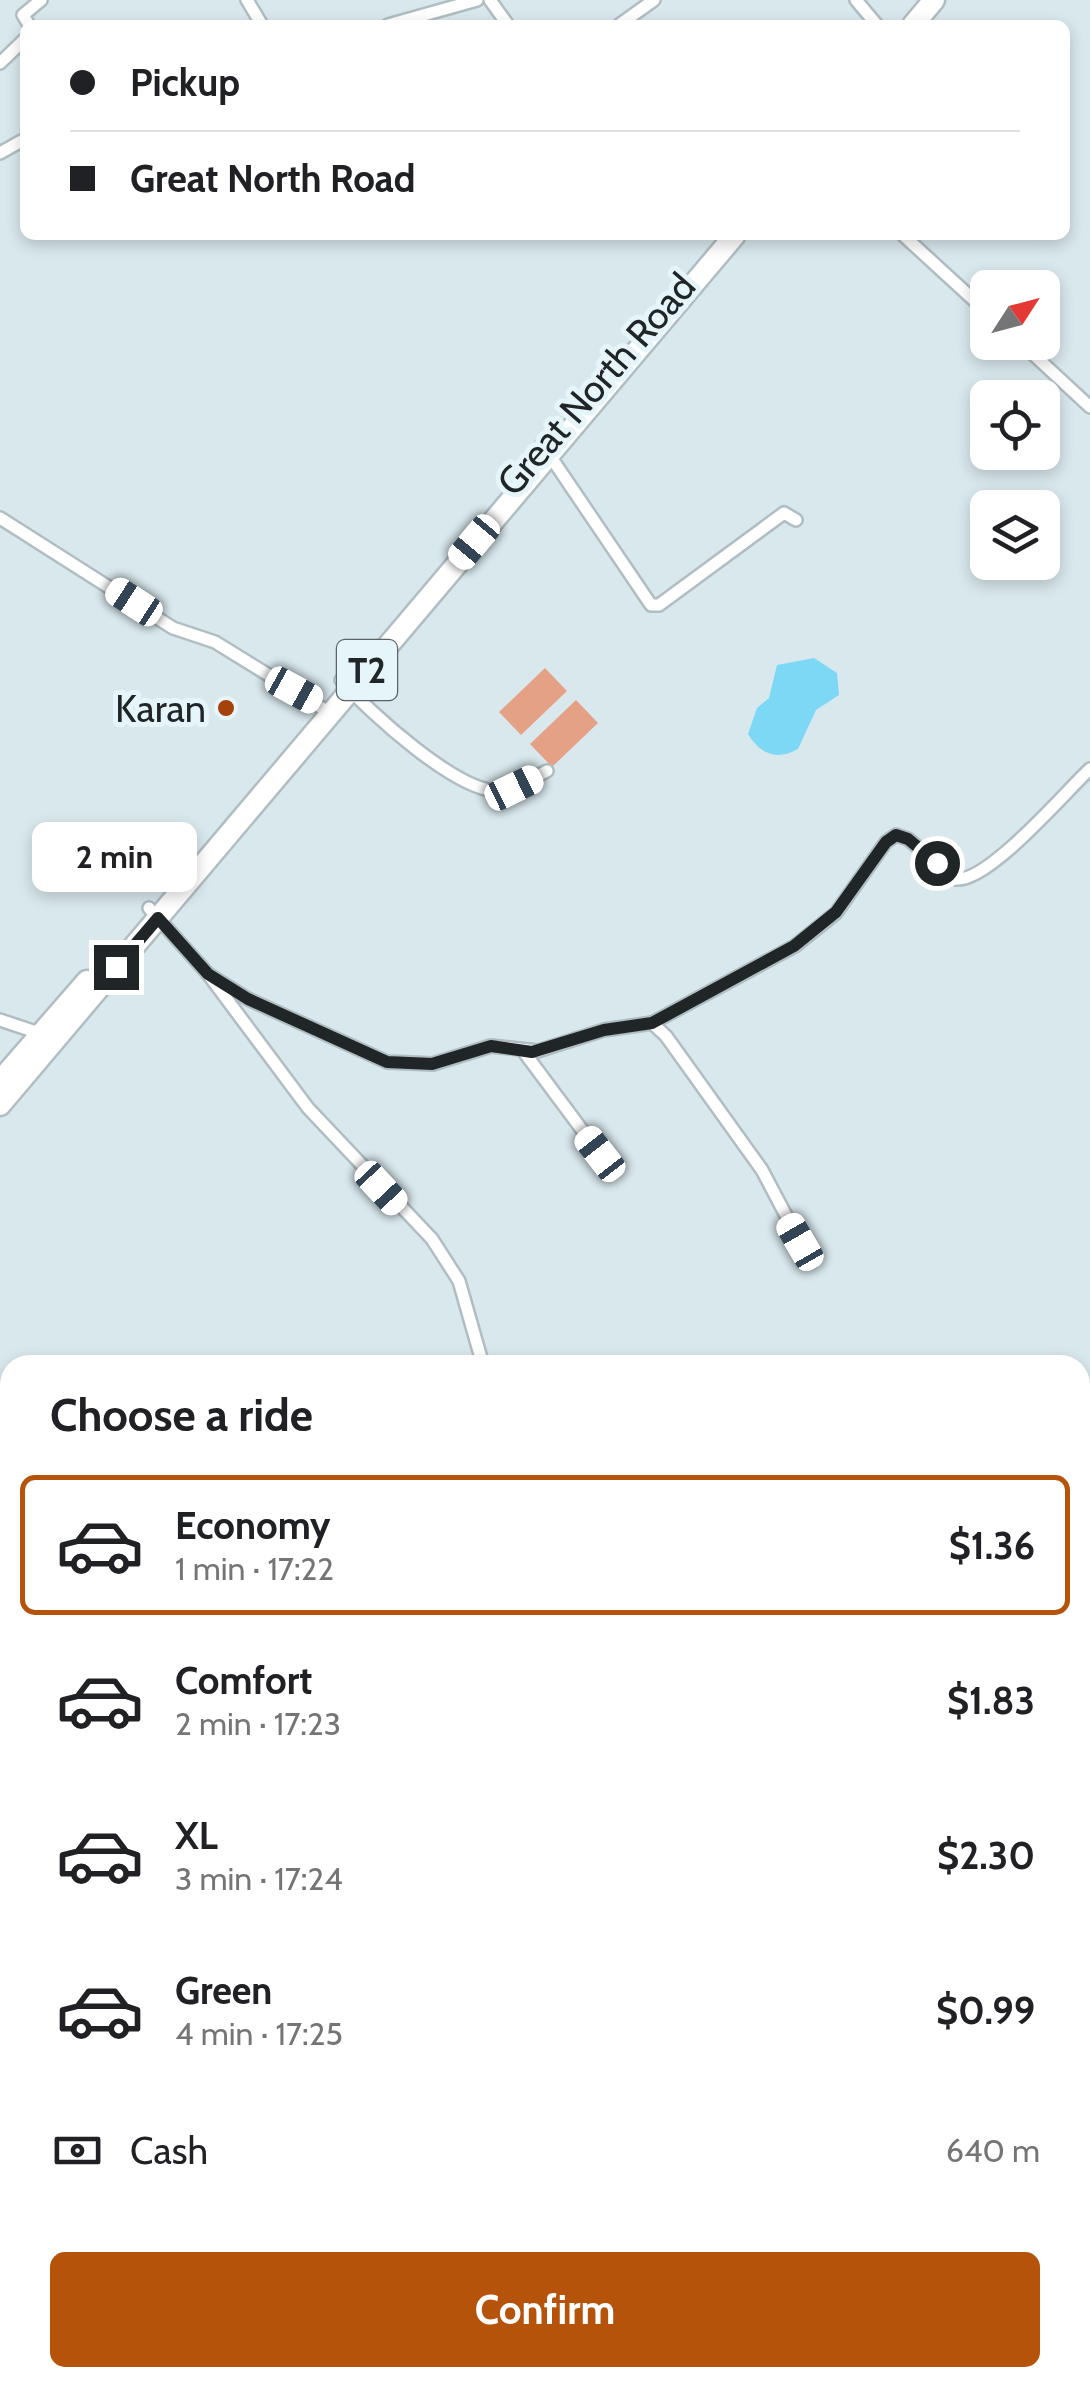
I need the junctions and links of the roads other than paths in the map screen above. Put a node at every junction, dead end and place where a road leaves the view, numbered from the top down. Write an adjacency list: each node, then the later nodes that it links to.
1 (42, 0): 7 (street)
2 (476, 0): 8 (street)
3 (654, 0): 9 (street)
4 (856, 0): 10 (street)
5 (922, 0): 11 (highway)
6 (934, 0): 12 (highway)
7 (26, 20)
8 (406, 20)
9 (626, 20)
10 (873, 20)
11 (905, 20)
12 (916, 20)
13 (20, 44): 14 (street)
14 (0, 63)
15 (721, 240): 21 (highway, Great North Road / T2)
16 (731, 240): 21 (highway, Great North Road / T2)
17 (908, 240): 18 (street)
18 (970, 296)
19 (1039, 360): 20 (street)
20 (1090, 407)
21 (546, 449): 23 (street); 24 (highway, Great North Road / T2)
22 (0, 518): 25 (street)
23 (796, 520)
24 (345, 685): 25 (highway, Great North Road / T2); 27 (street)
25 (326, 709): 28 (highway, Great North Road / T2)
26 (1090, 769): 31 (street)
27 (547, 771)
28 (153, 913): 29 (street); 32 (highway, Great North Road / T2)
29 (208, 974): 33 (street); 38 (street)
30 (0, 1020): 32 (street)
31 (652, 1023): 33 (street); 37 (street)
32 (48, 1037): 34 (highway, Great North Road / T2); 35 (highway, Great North Road / T2)
33 (524, 1052): 36 (street)
34 (0, 1081)
35 (0, 1105)
36 (600, 1154)
37 (800, 1242)
38 (480, 1355)

